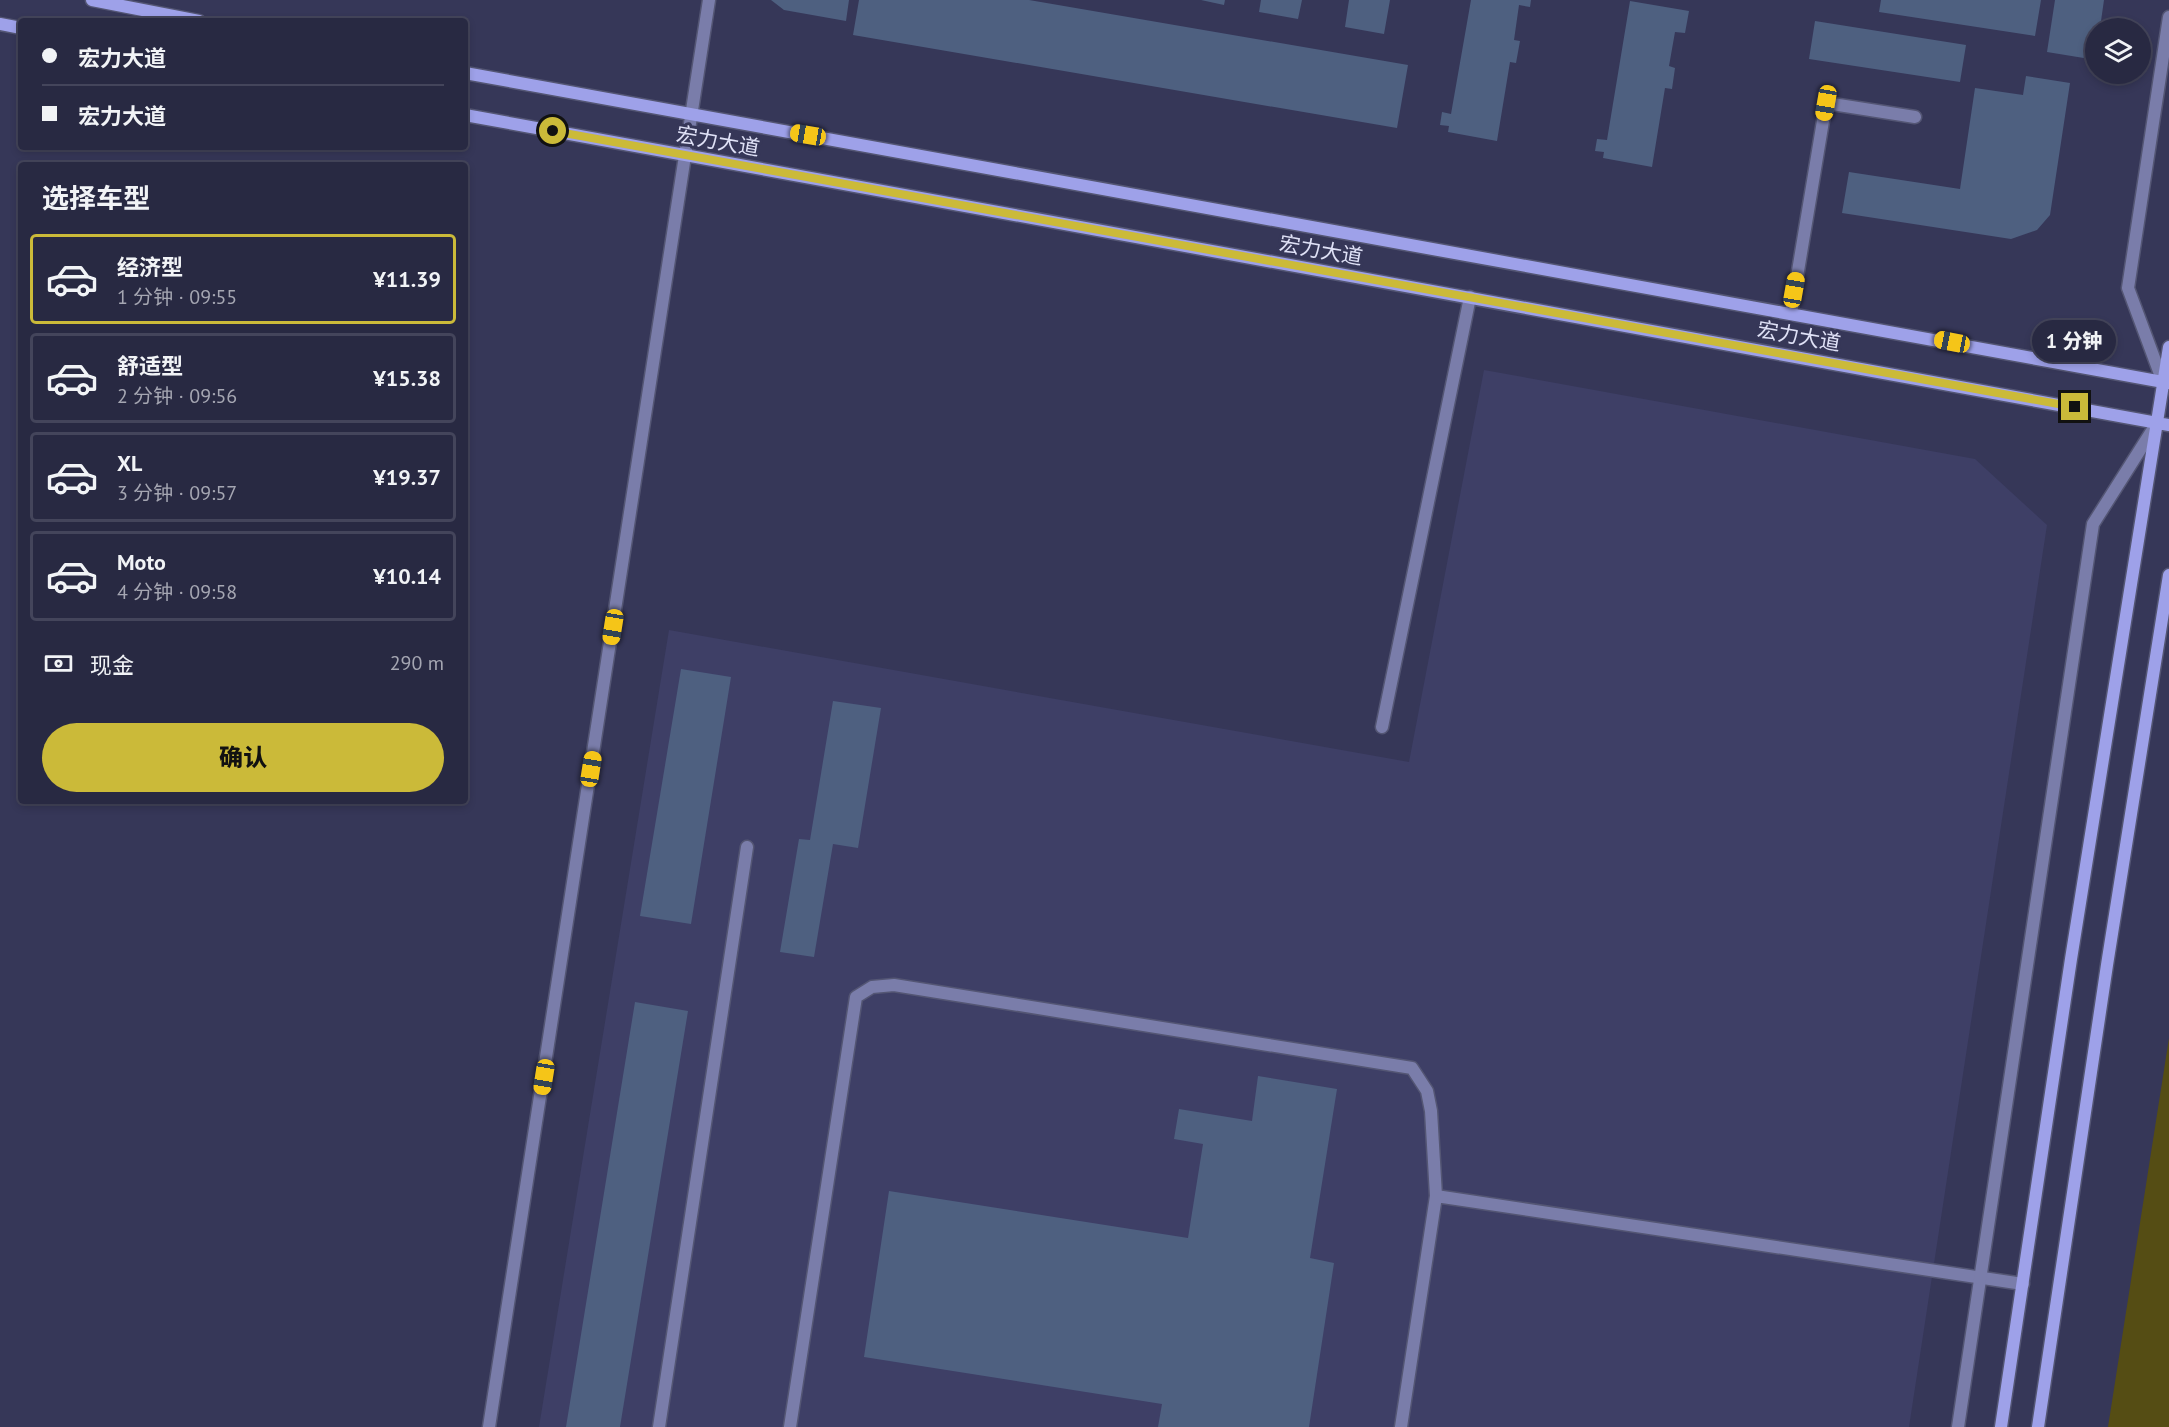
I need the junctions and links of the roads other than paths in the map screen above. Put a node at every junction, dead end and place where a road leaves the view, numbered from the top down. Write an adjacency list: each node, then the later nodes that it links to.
1 (92, 0): 4 (main road)
2 (709, 0): 8 (street)
3 (2169, 17): 15 (street)
4 (184, 18)
5 (0, 24): 6 (main road)
6 (18, 27)
7 (468, 74): 8 (main road, 宏力大道)
8 (692, 114): 11 (street); 13 (main road, 宏力大道)
9 (468, 116): 11 (main road, 宏力大道)
10 (1915, 117): 13 (street)
11 (685, 155): 12 (main road, 宏力大道); 23 (street)
12 (1470, 297): 16 (main road, 宏力大道); 18 (street)
13 (1791, 313): 15 (main road, 宏力大道)
14 (2169, 347): 15 (main road)
15 (2166, 383): 16 (main road)
16 (2163, 424): 21 (street); 22 (main road)
17 (2169, 575): 29 (main road)
18 (1382, 728)
19 (747, 847): 24 (street)
20 (1436, 1196): 21 (street); 25 (street); 26 (street)
21 (1980, 1277): 22 (street); 27 (street)
22 (2023, 1284): 28 (main road)
23 (489, 1427)
24 (659, 1427)
25 (790, 1427)
26 (1401, 1427)
27 (1958, 1427)
28 (2001, 1427)
29 (2038, 1427)

